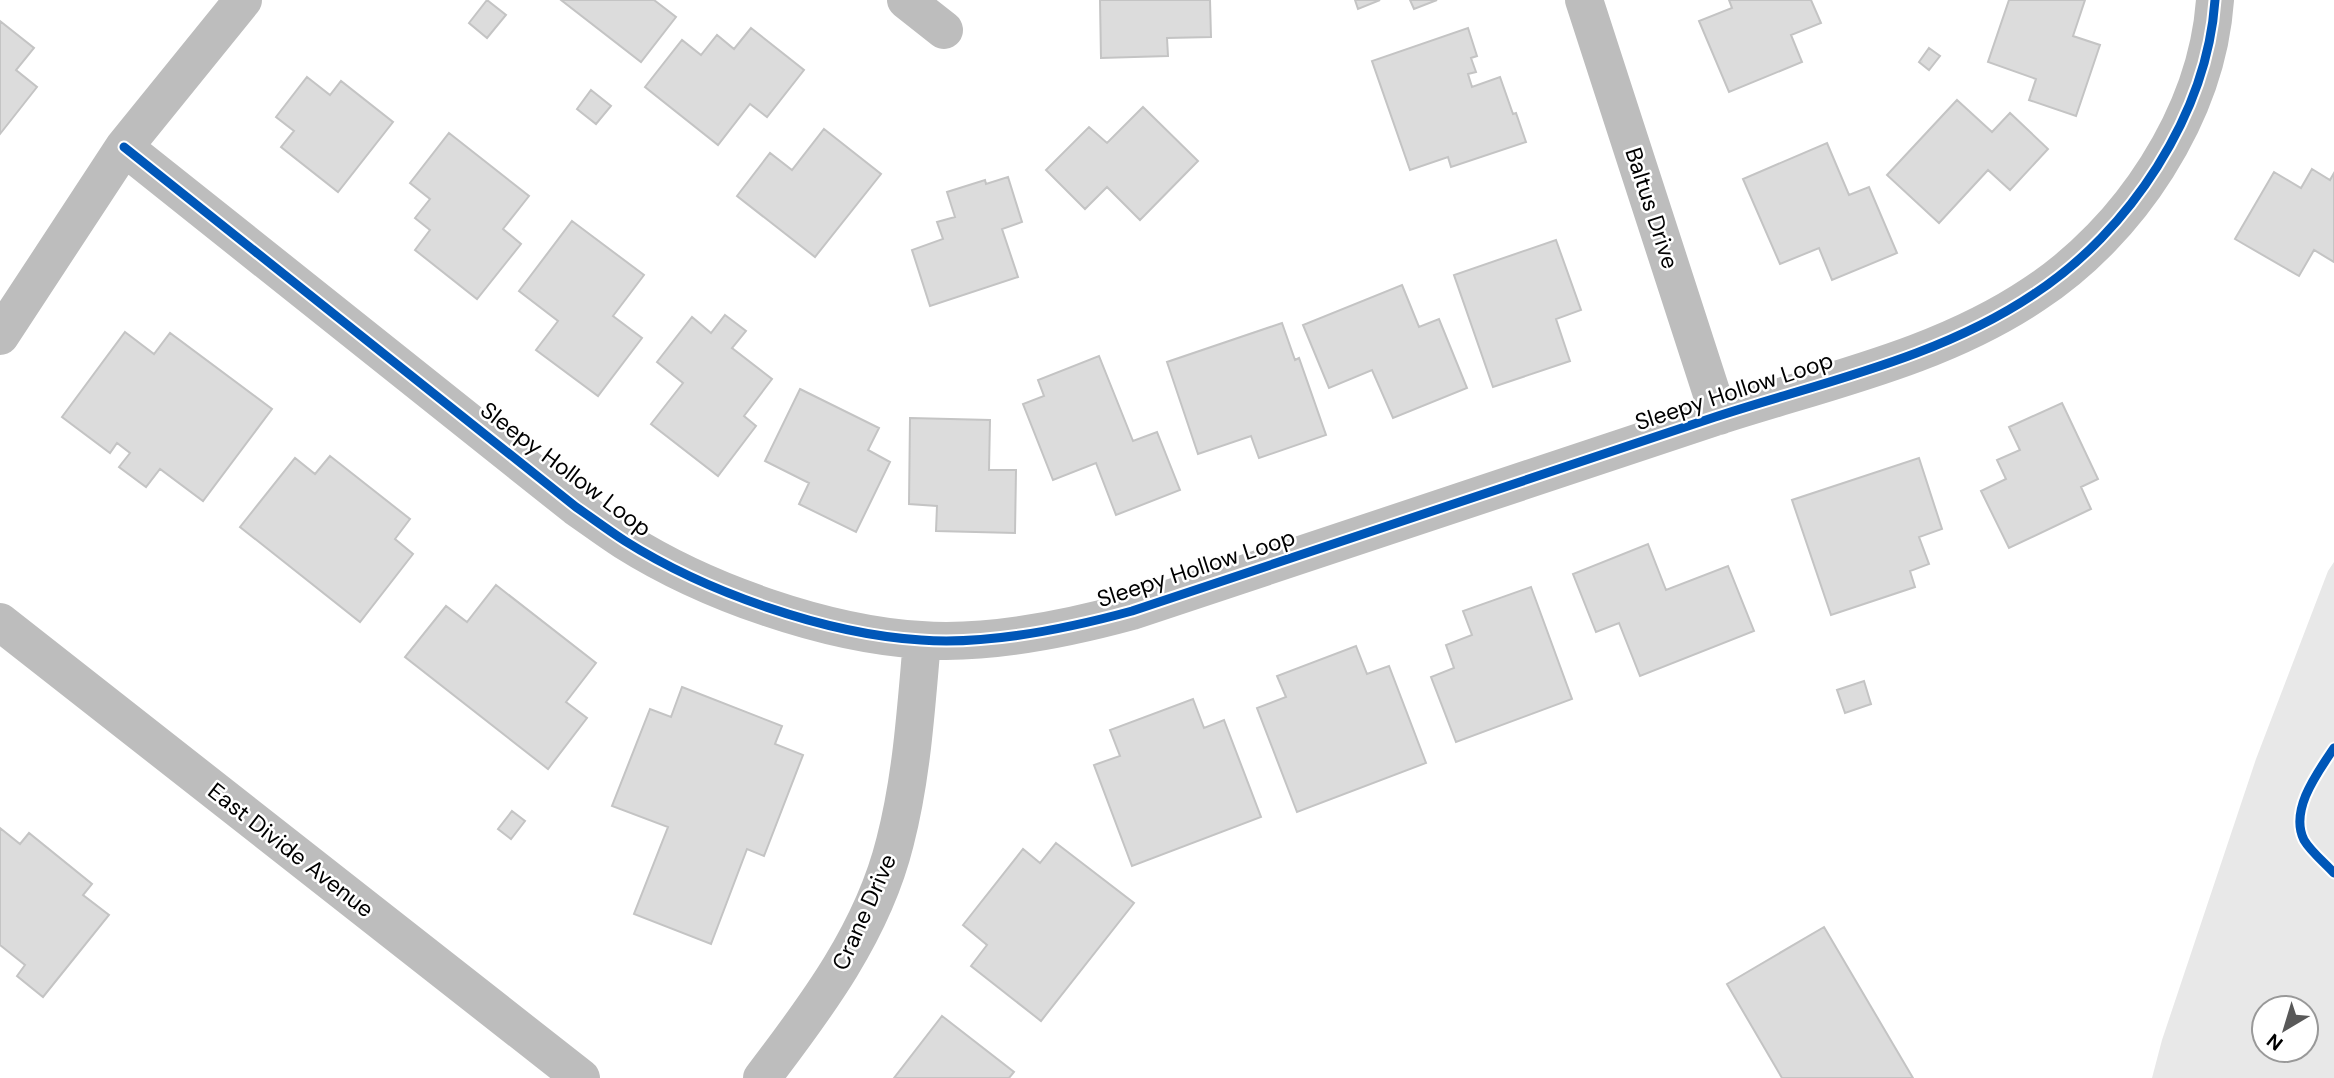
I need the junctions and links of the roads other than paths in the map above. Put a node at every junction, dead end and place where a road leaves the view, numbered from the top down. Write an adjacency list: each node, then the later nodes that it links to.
1 (243, 0): 6 (street)
2 (906, 0): 5 (street)
3 (1584, 0): 8 (street, Baltus Drive)
4 (2215, 0): 8 (street, Sleepy Hollow Loop)
5 (944, 30)
6 (124, 147): 7 (street); 10 (street, Sleepy Hollow Loop)
7 (0, 336)
8 (1719, 416): 10 (street, Sleepy Hollow Loop)
9 (0, 622): 11 (street, East Divide Avenue)
10 (922, 640): 12 (street, Crane Drive)
11 (581, 1078)
12 (762, 1078)

